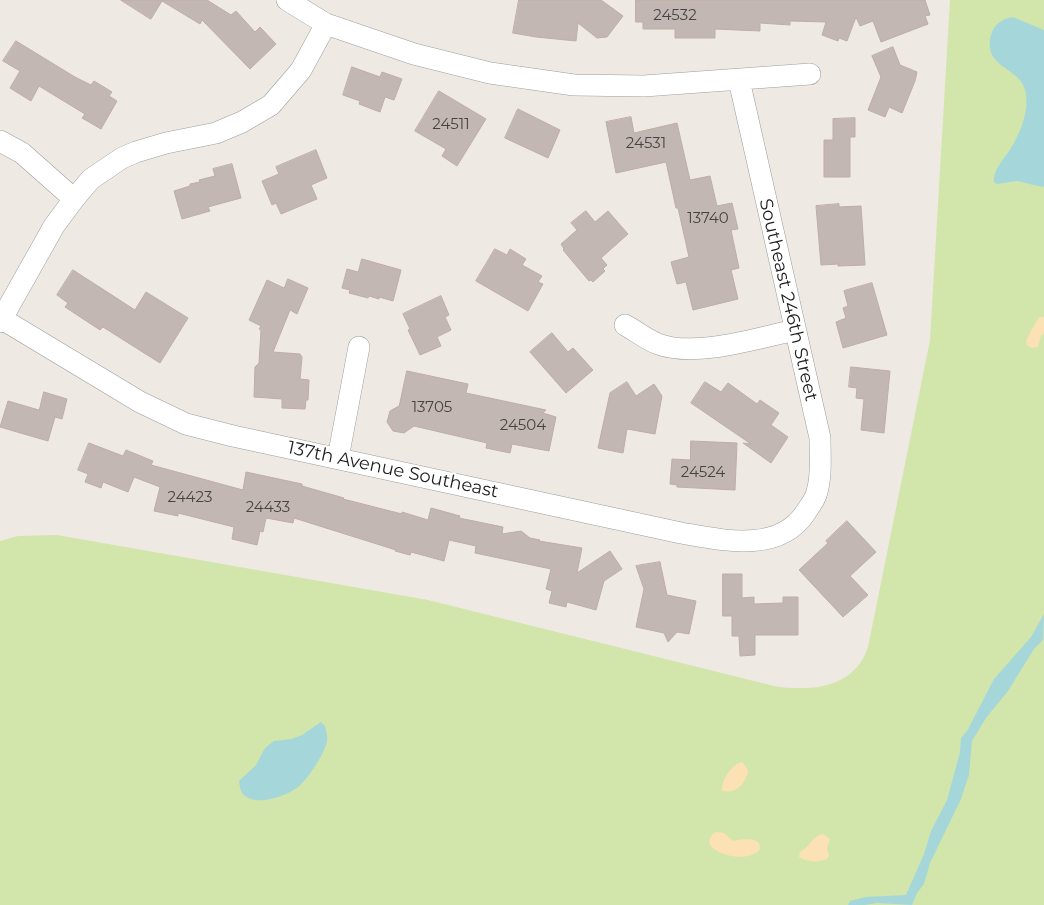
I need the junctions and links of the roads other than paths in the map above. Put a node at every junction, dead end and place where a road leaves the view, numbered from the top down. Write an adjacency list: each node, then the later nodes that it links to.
1 (287, 0): 2 (street)
2 (326, 24): 4 (street); 6 (street)
3 (810, 74): 4 (street)
4 (739, 80): 9 (street, Southeast 246th Street)
5 (0, 141): 6 (street)
6 (74, 199): 7 (street)
7 (1, 320): 11 (street, 137th Avenue Southeast)
8 (625, 325): 9 (street)
9 (795, 330): 12 (street, Southeast 246th Street)
10 (359, 347): 11 (street)
11 (338, 458): 12 (street, 137th Avenue Southeast)
12 (802, 517)

